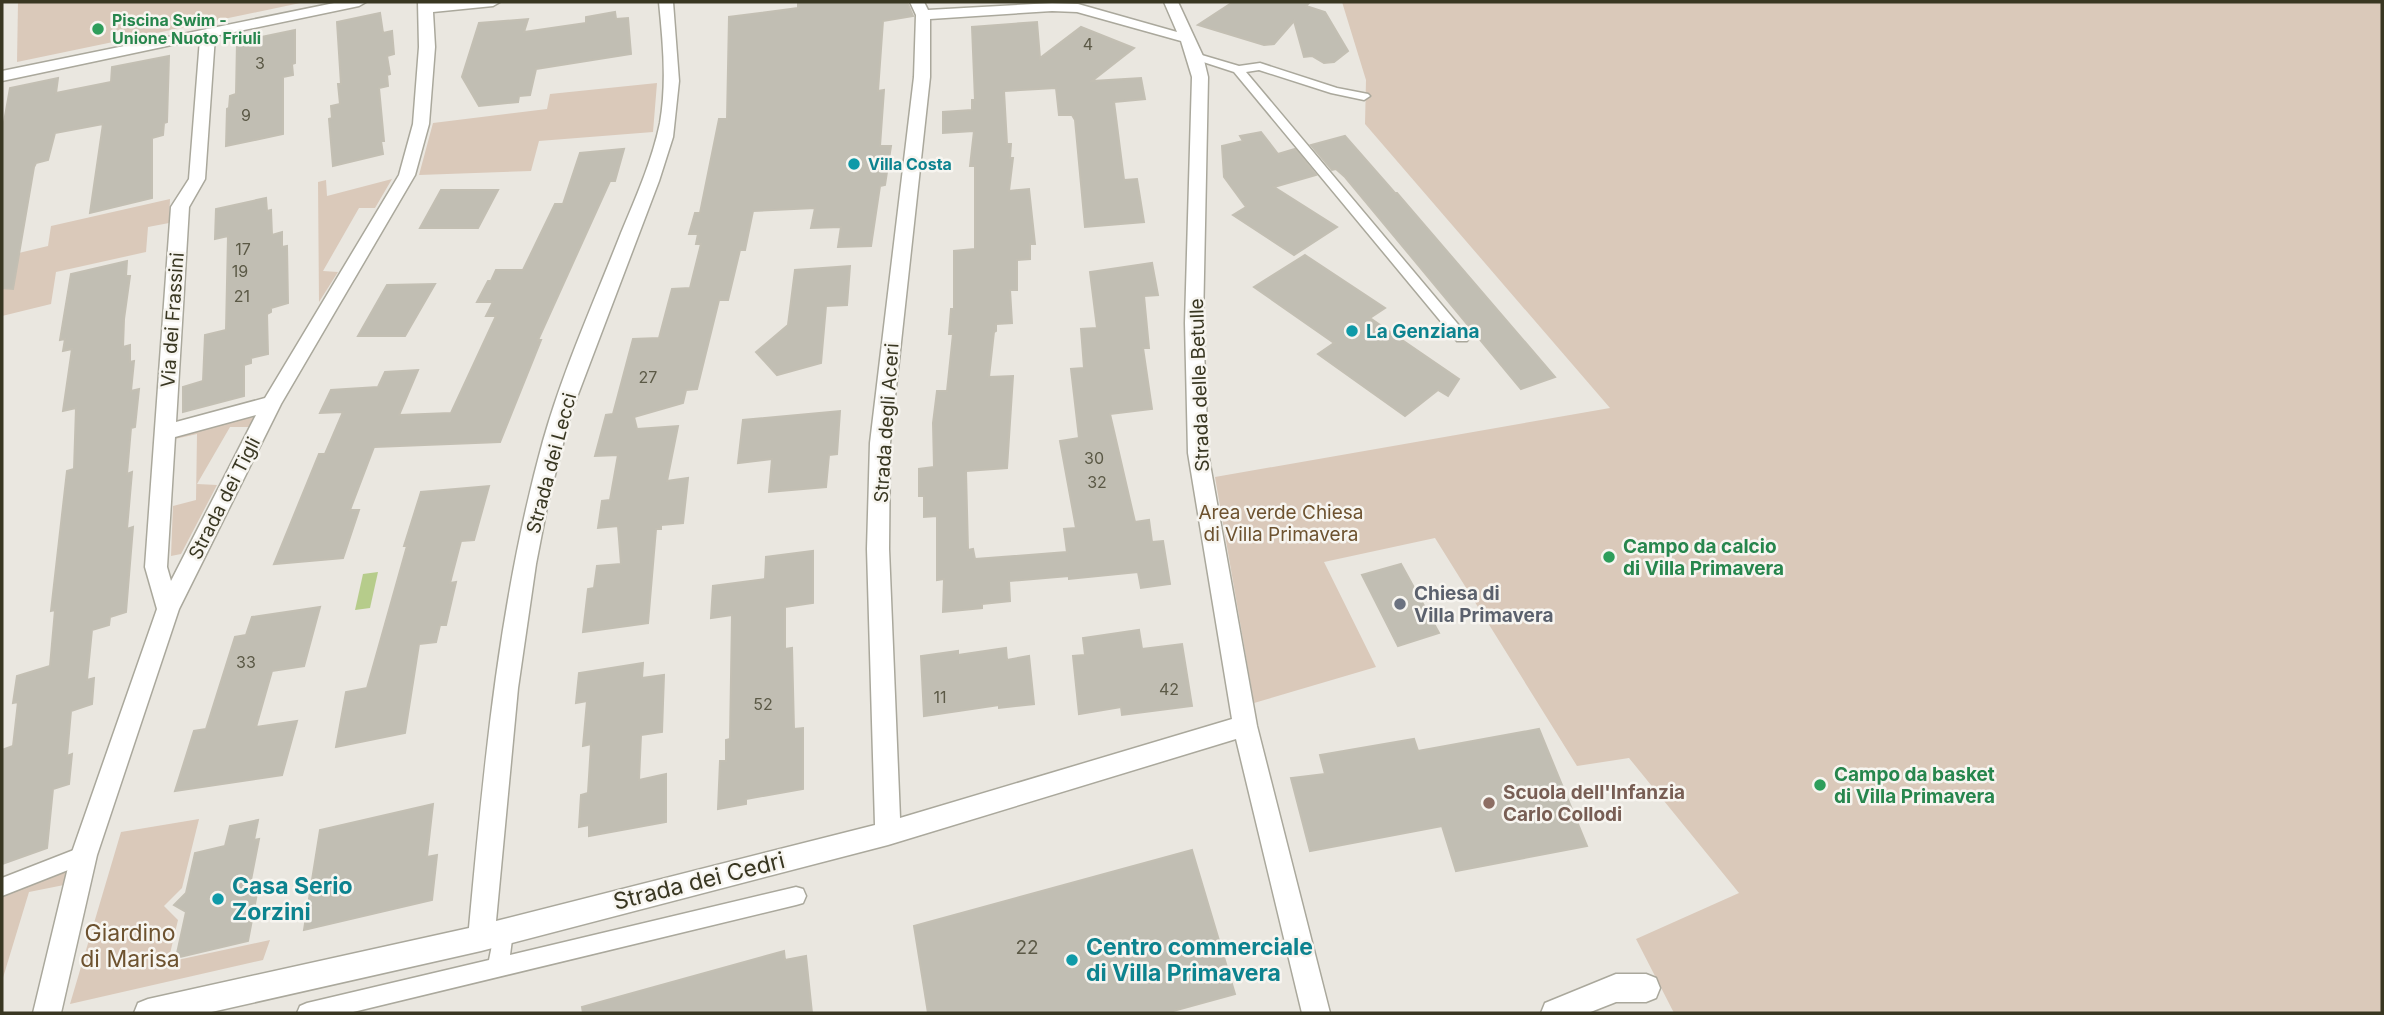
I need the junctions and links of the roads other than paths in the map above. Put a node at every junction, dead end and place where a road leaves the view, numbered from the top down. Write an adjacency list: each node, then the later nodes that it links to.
1 (359, 2): 6 (street)
2 (493, 2): 5 (street)
3 (666, 2): 23 (street, Strada dei Lecci)
4 (1171, 2): 9 (street, Strada delle Betulle)
5 (425, 5): 15 (street, Strada dei Tigli)
6 (318, 6): 8 (street)
7 (920, 8): 9 (street, Strada degli Aceri); 19 (street, Strada degli Aceri)
8 (208, 33): 12 (street); 16 (street, Via dei Frassini)
9 (1186, 37): 10 (street, Strada delle Betulle)
10 (1195, 57): 11 (lane); 18 (street, Strada delle Betulle)
11 (1238, 70): 13 (lane); 14 (lane)
12 (2, 76)
13 (1364, 96)
14 (1462, 338)
15 (272, 403): 16 (street); 17 (street, Strada dei Tigli)
16 (163, 433): 17 (street, Via dei Frassini)
17 (168, 609): 20 (street, Strada dei Tigli)
18 (1245, 726): 19 (street, Strada dei Cedri); 29 (street, Strada delle Betulle)
19 (888, 833): 23 (street, Strada dei Cedri)
20 (84, 855): 21 (lane); 26 (street, Strada dei Tigli)
21 (2, 887)
22 (796, 896): 24 (lane)
23 (492, 935): 24 (lane); 27 (street, Strada dei Cedri)
24 (498, 965): 28 (lane)
25 (1646, 988): 30 (street)
26 (47, 1013)
27 (148, 1013)
28 (307, 1013)
29 (1316, 1013)
30 (1555, 1013)

